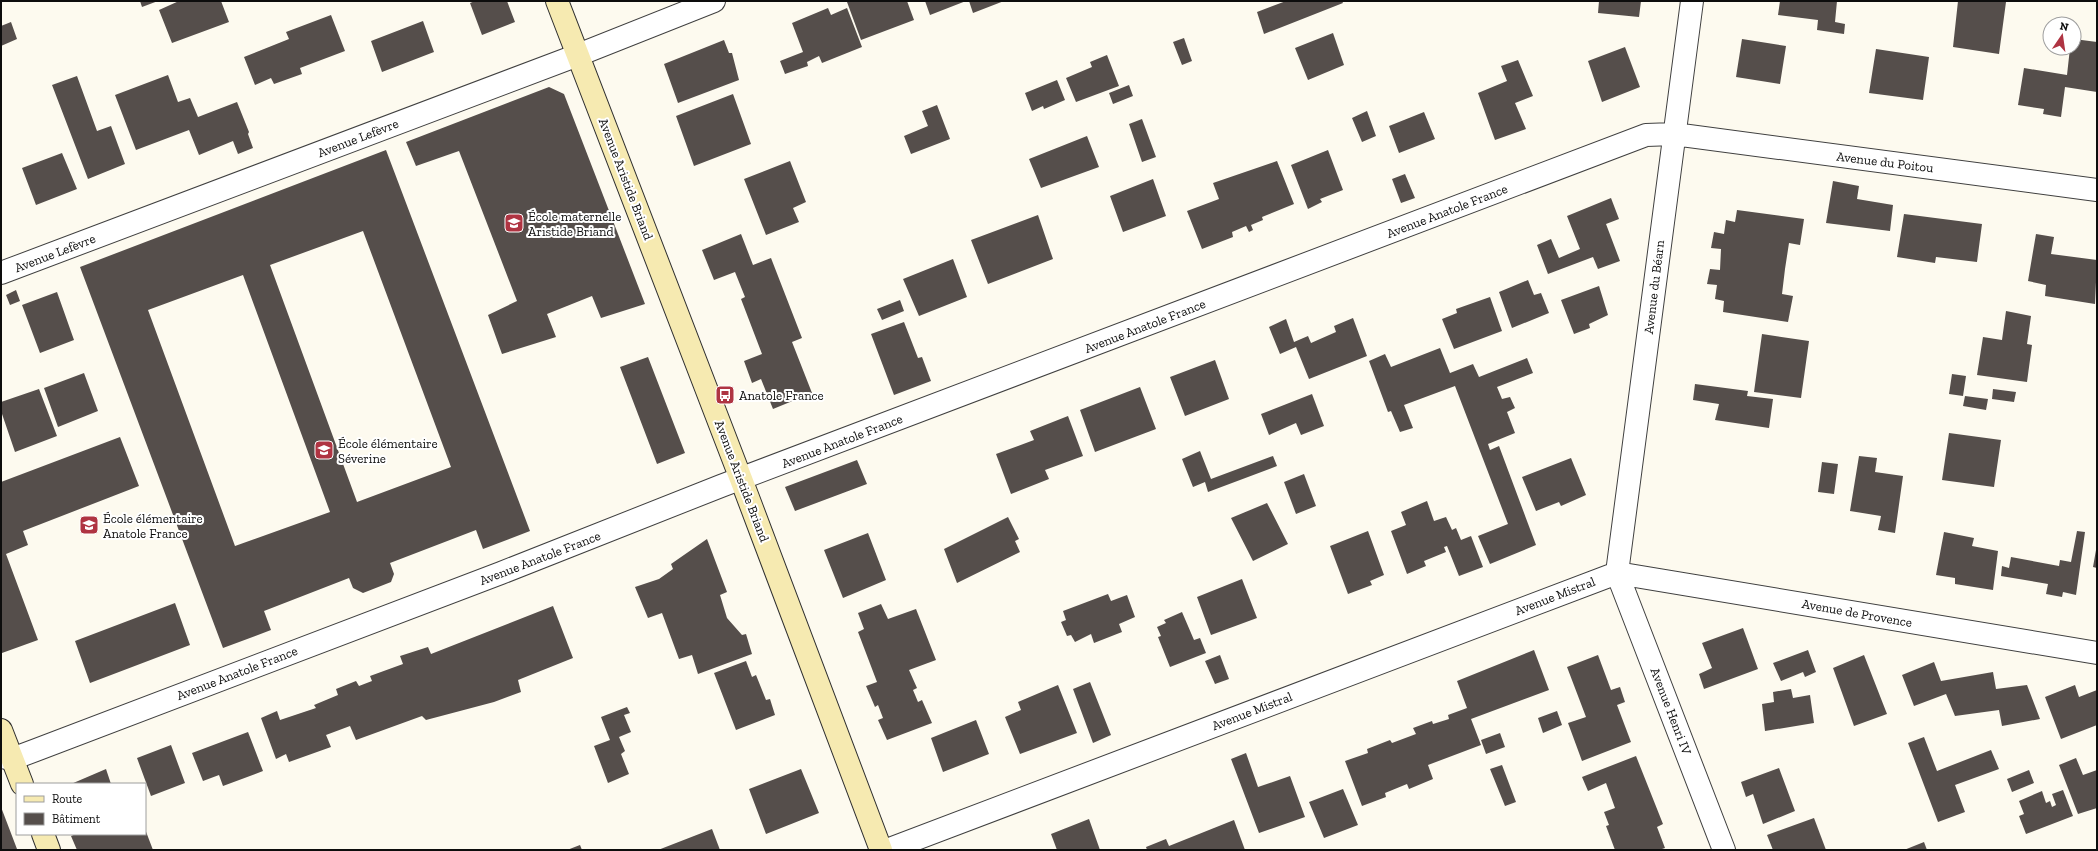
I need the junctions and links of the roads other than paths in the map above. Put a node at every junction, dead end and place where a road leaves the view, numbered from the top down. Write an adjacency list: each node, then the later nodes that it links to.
1 (557, 1): 4 (street, Avenue Aristide Briand)
2 (714, 1): 4 (street, Avenue Lefèvre)
3 (1692, 1): 5 (street, Avenue du Béarn)
4 (578, 55): 7 (street, Avenue Lefèvre); 8 (street, Avenue Aristide Briand)
5 (1674, 134): 6 (street, Avenue du Poitou); 8 (street, Avenue Anatole France); 9 (street, Avenue du Béarn)
6 (2097, 190)
7 (1, 273)
8 (741, 478): 12 (street, Avenue Anatole France); 16 (street, Avenue Aristide Briand)
9 (1618, 573): 10 (street, Avenue de Provence); 17 (street, Avenue Mistral); 18 (street, Avenue Henri IV)
10 (2097, 653)
11 (1, 730): 12 (street)
12 (6, 758): 13 (street)
13 (21, 783)
14 (43, 835): 15 (street)
15 (49, 850)
16 (881, 850)
17 (887, 850)
18 (1724, 850)

